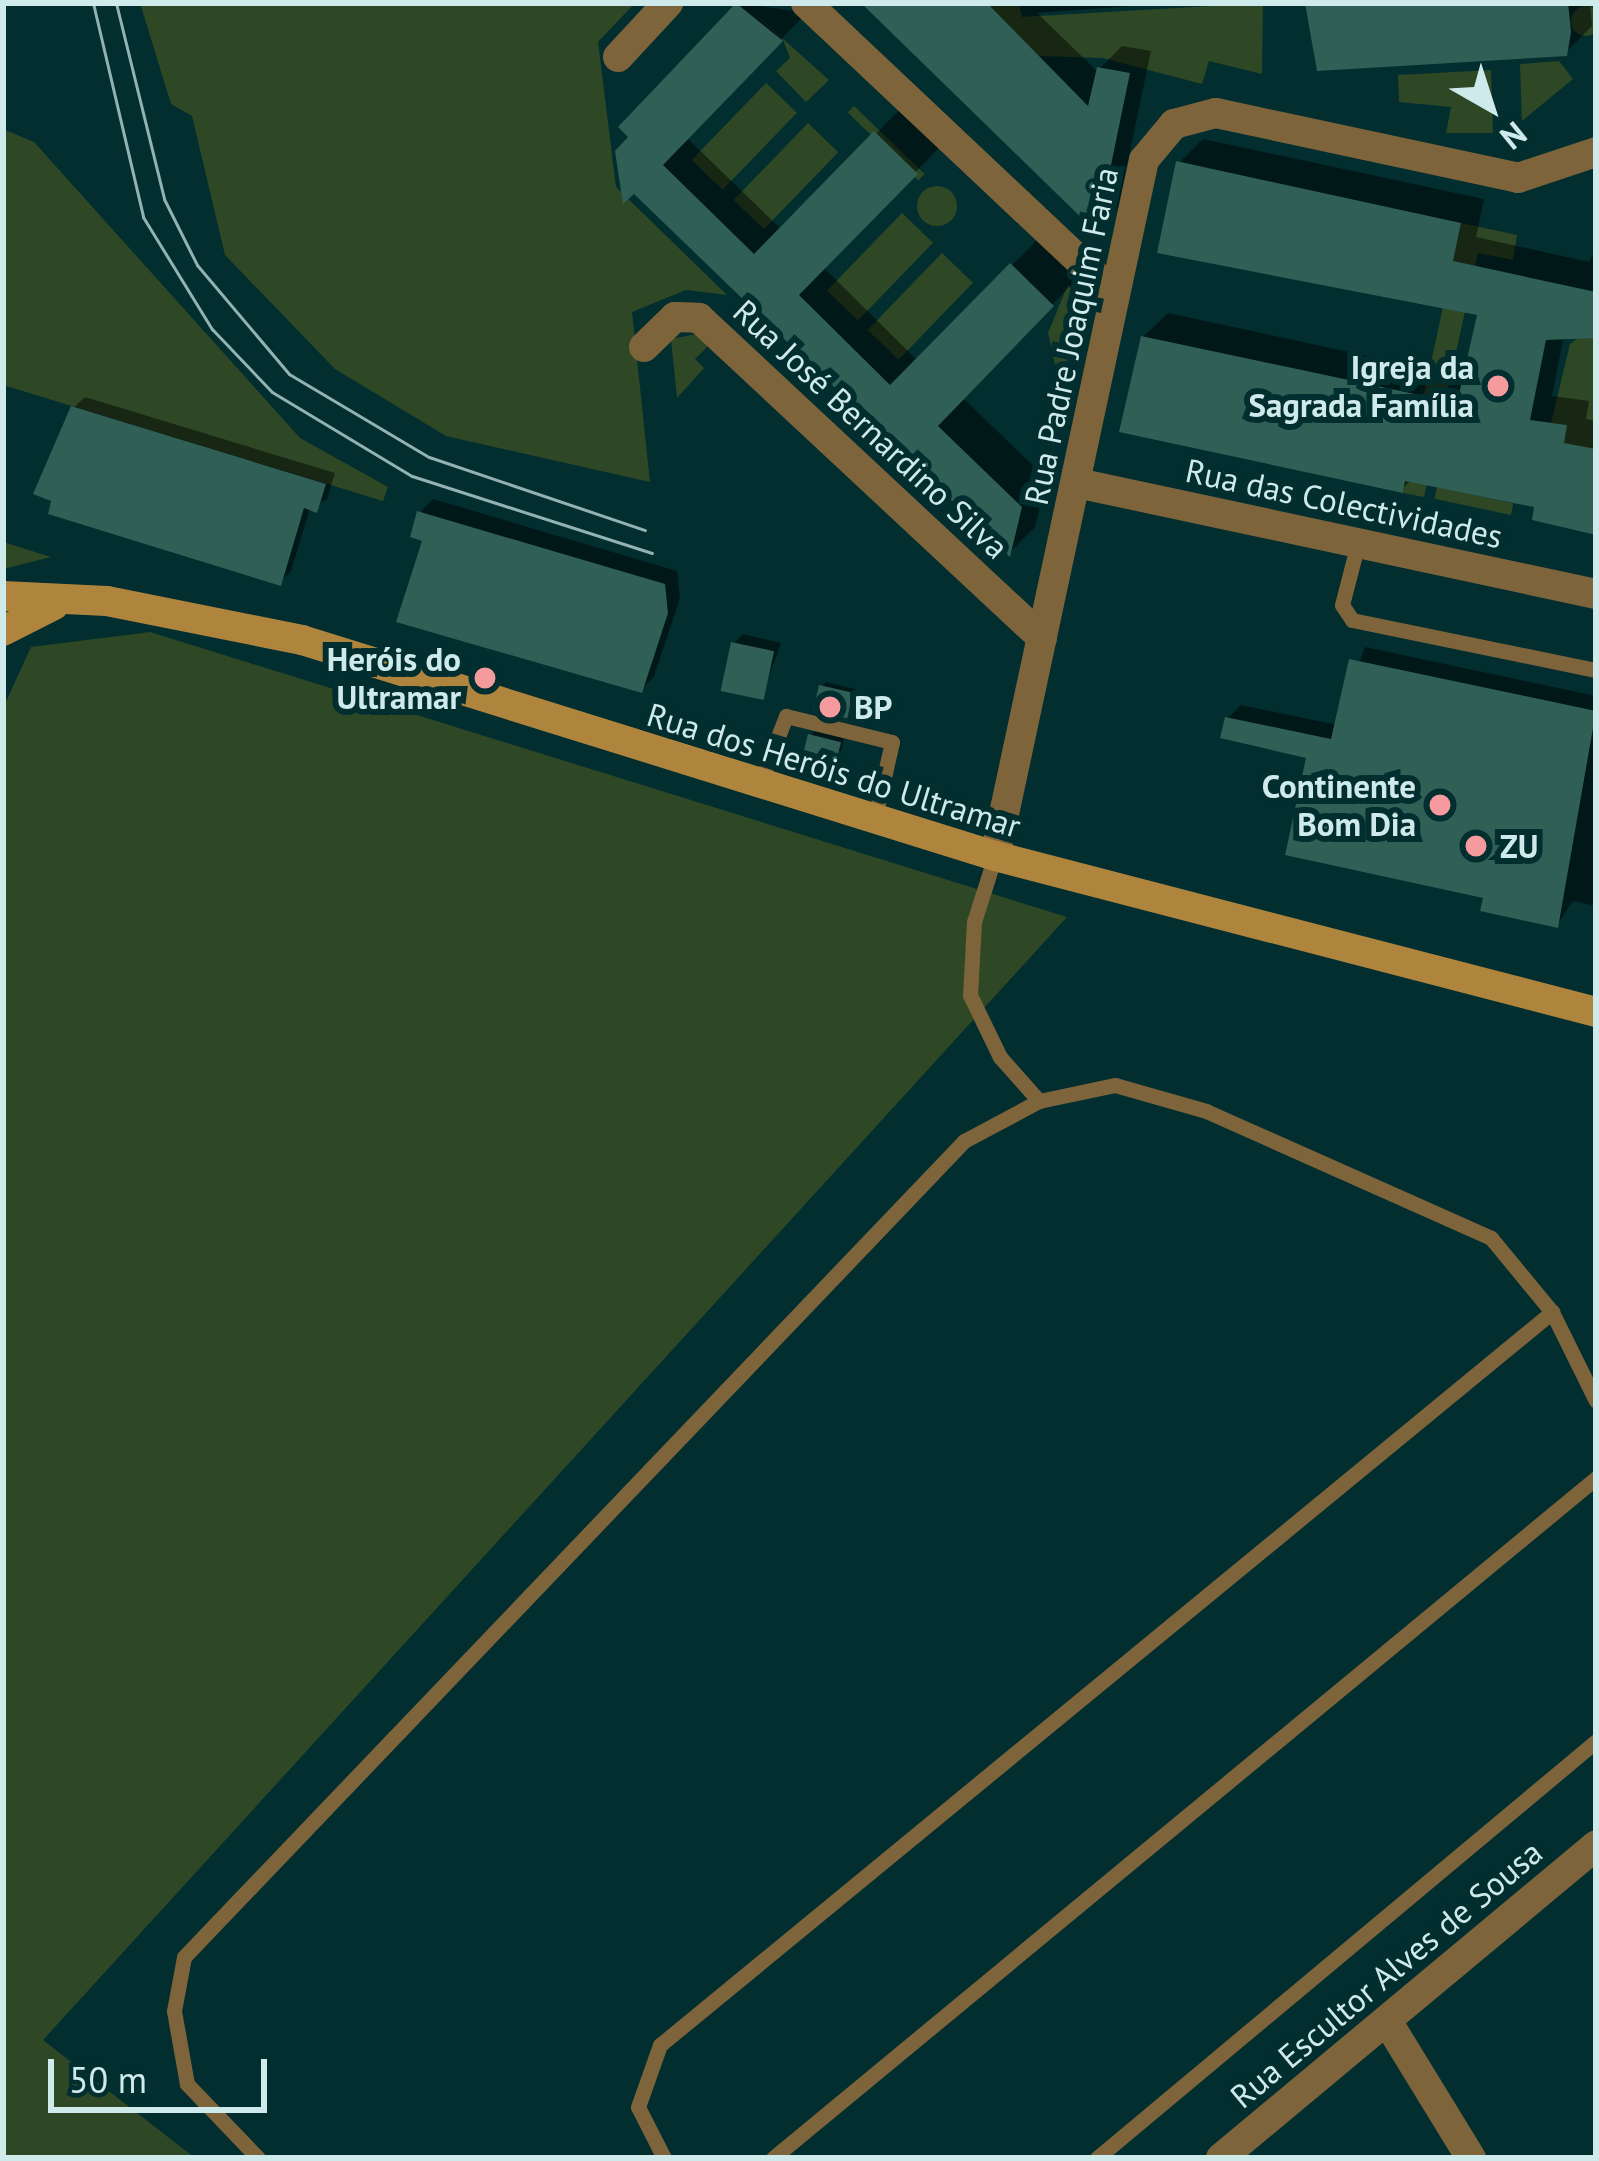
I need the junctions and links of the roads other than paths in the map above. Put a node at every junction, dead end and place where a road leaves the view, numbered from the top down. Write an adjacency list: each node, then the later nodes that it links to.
1 (668, 3): 3 (street)
2 (806, 3): 5 (street)
3 (618, 57)
4 (1596, 152): 5 (street, Rua Padre Joaquim Faria)
5 (1113, 292): 7 (street, Rua Padre Joaquim Faria)
6 (644, 347): 13 (street, Rua José Bernardino Silva)
7 (1077, 483): 8 (street, Rua das Colectividades); 13 (street, Rua Padre Joaquim Faria)
8 (1358, 543): 9 (street, Rua das Colectividades); 14 (lane)
9 (1596, 594)
10 (3, 596): 11 (main road, Rua dos Heróis do Ultramar)
11 (54, 605): 12 (main road, Rua dos Heróis do Ultramar); 15 (main road, Rua dos Heróis do Ultramar)
12 (3, 631)
13 (1042, 638): 17 (street, Rua Padre Joaquim Faria)
14 (1596, 670)
15 (758, 786): 16 (main road, Rua dos Heróis do Ultramar); 16 (lane)
16 (874, 820): 17 (main road, Rua dos Heróis do Ultramar)
17 (994, 856): 18 (main road, Rua dos Heróis do Ultramar); 19 (lane)
18 (1596, 1012)
19 (1039, 1101): 20 (lane); 26 (lane)
20 (1552, 1312): 21 (lane); 27 (lane)
21 (1596, 1401)
22 (1596, 1478): 28 (lane)
23 (1596, 1741): 29 (lane)
24 (1596, 1846): 25 (street, Rua Escultor Alves de Sousa)
25 (1387, 2021): 30 (street, Rua Escultor Alves de Sousa); 31 (street)
26 (258, 2158)
27 (664, 2158)
28 (772, 2158)
29 (1097, 2158)
30 (1221, 2158)
31 (1471, 2158)

